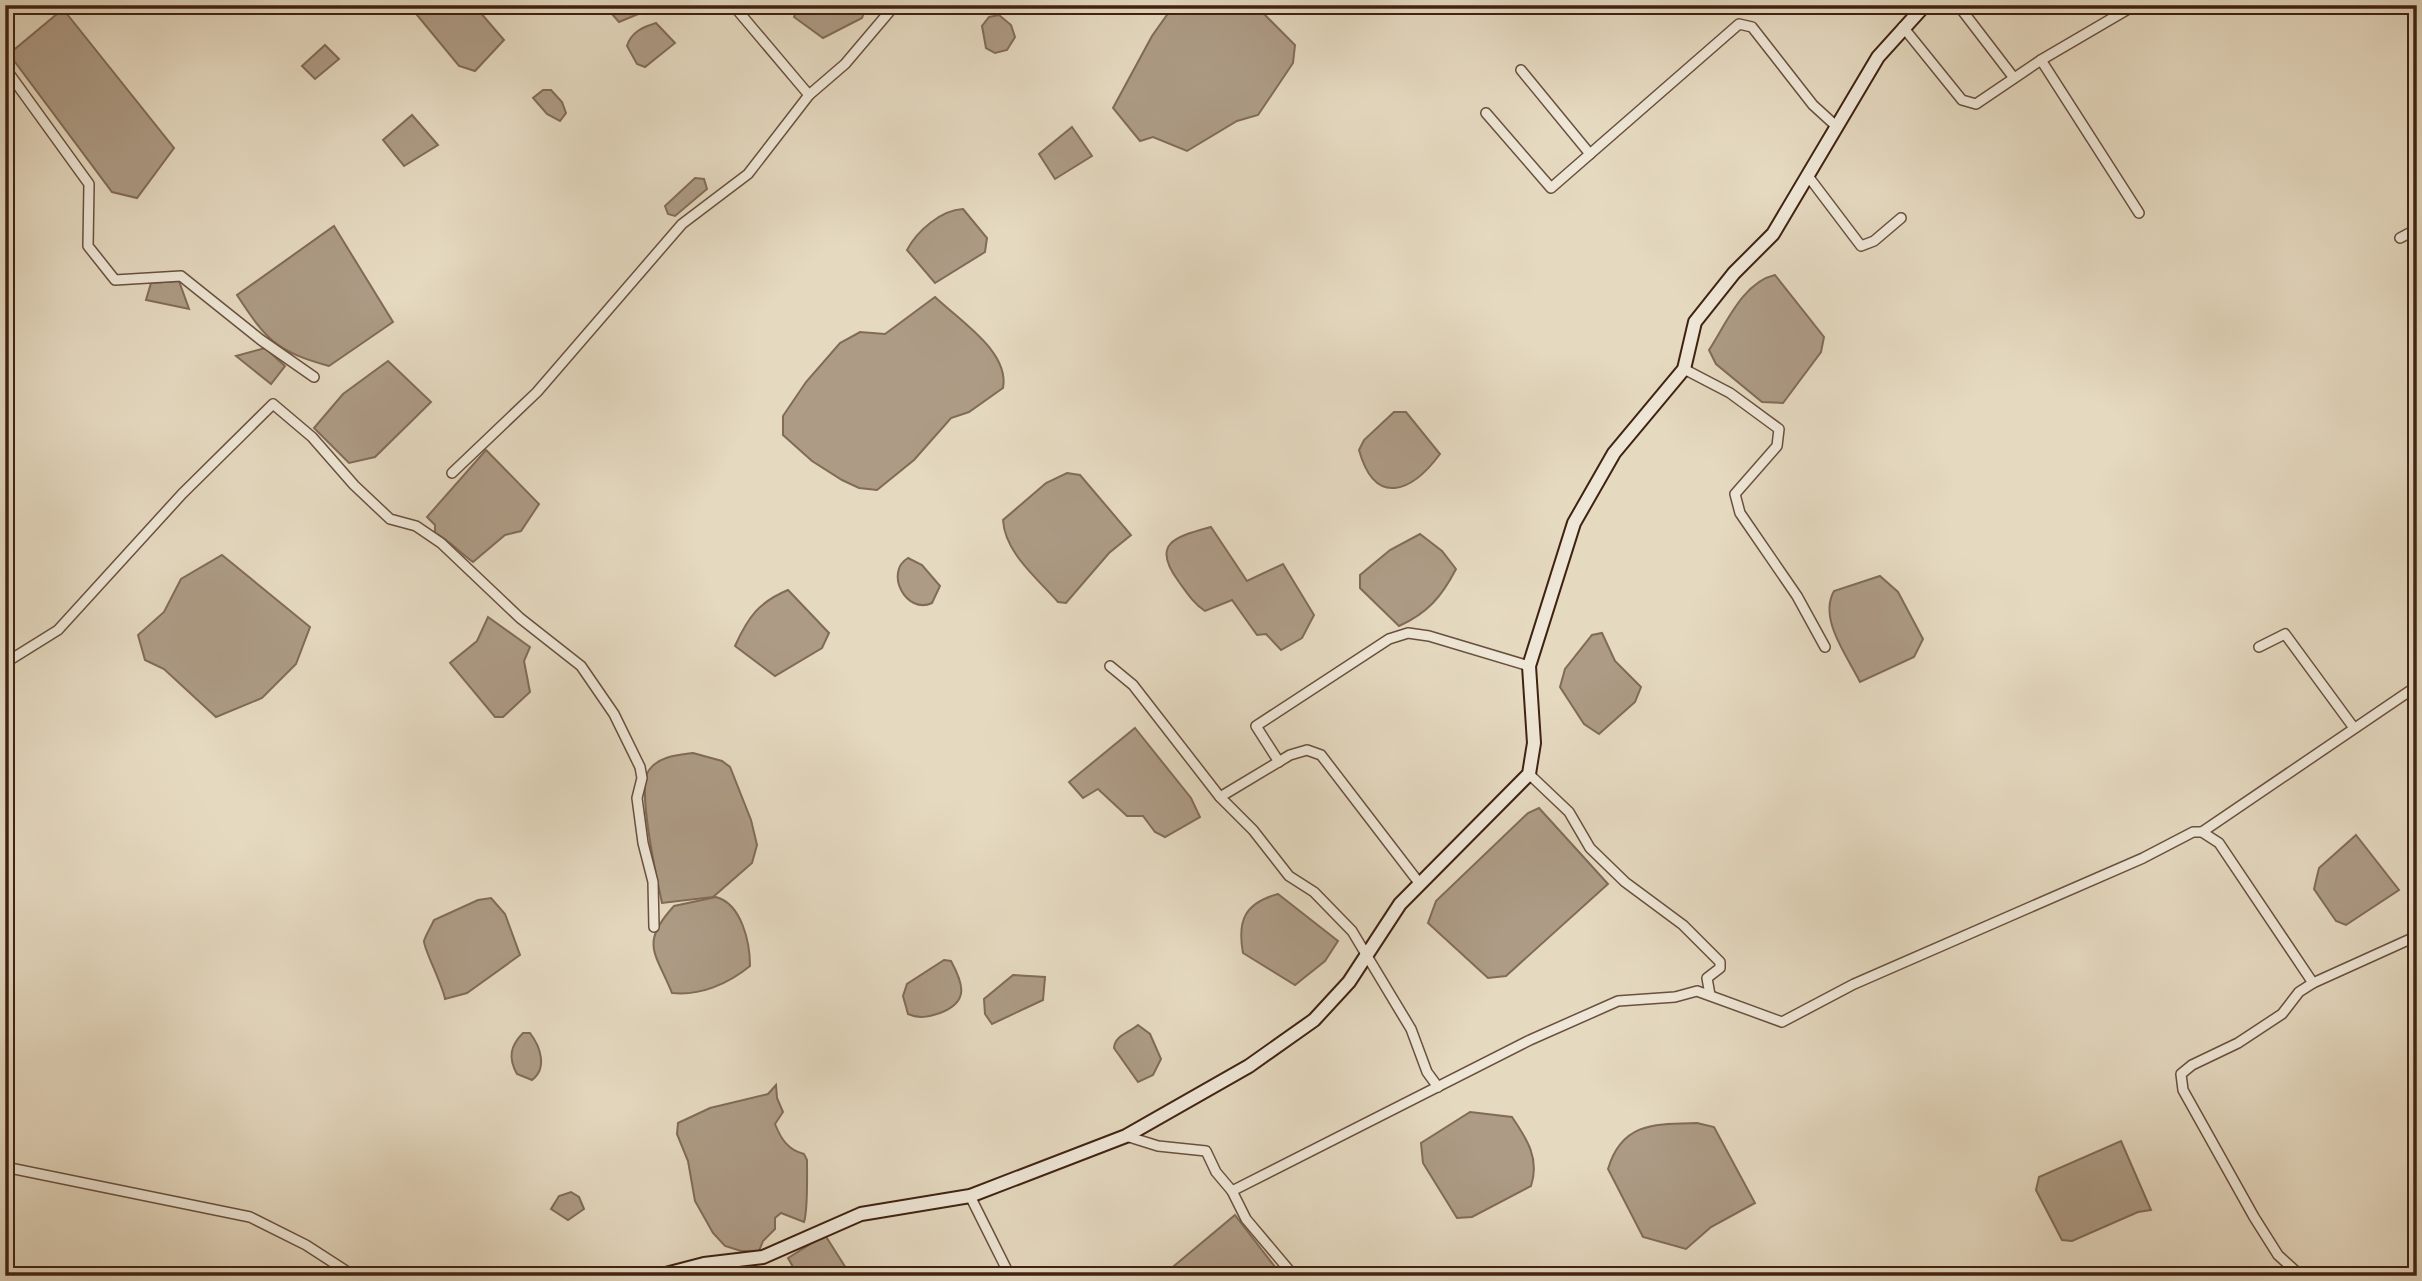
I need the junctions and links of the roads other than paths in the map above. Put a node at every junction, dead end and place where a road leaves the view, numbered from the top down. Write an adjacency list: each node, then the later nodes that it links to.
1 (733, 5): 11 (street)
2 (895, 5): 11 (street)
3 (1925, 5): 6 (street)
4 (1958, 5): 10 (street)
5 (2135, 5): 7 (street)
6 (1903, 27): 10 (street); 13 (street)
7 (2041, 60): 10 (street); 16 (street)
8 (1521, 70): 14 (street)
9 (5, 74): 21 (street)
10 (2014, 78)
11 (809, 95): 22 (street)
12 (1486, 113): 14 (street)
13 (1836, 126): 14 (street); 15 (street)
14 (1590, 154)
15 (1808, 176): 17 (street); 20 (street)
16 (2138, 213)
17 (1901, 218)
18 (2417, 229): 19 (street)
19 (2400, 238)
20 (1684, 369): 23 (street); 27 (street)
21 (314, 377)
22 (452, 472)
23 (1825, 647)
24 (2259, 647): 29 (street)
25 (5, 663): 35 (street)
26 (1110, 666): 32 (street)
27 (1529, 666): 30 (street); 31 (street)
28 (2417, 686): 29 (street)
29 (2354, 728): 33 (street)
30 (1279, 762): 32 (street); 34 (street)
31 (1529, 774): 34 (street); 39 (street)
32 (1220, 797): 37 (street)
33 (2202, 832): 38 (street); 39 (street)
34 (1420, 884): 37 (street)
35 (653, 927)
36 (2417, 936): 38 (street)
37 (1366, 953): 40 (street); 41 (street)
38 (2313, 983): 49 (street)
39 (1710, 995): 40 (street)
40 (1438, 1087): 43 (street)
41 (1126, 1136): 43 (street); 44 (street)
42 (5, 1167): 45 (street)
43 (1231, 1191): 48 (street)
44 (970, 1196): 46 (street); 47 (street)
45 (354, 1276)
46 (658, 1276)
47 (1010, 1276)
48 (1293, 1276)
49 (2301, 1276)

